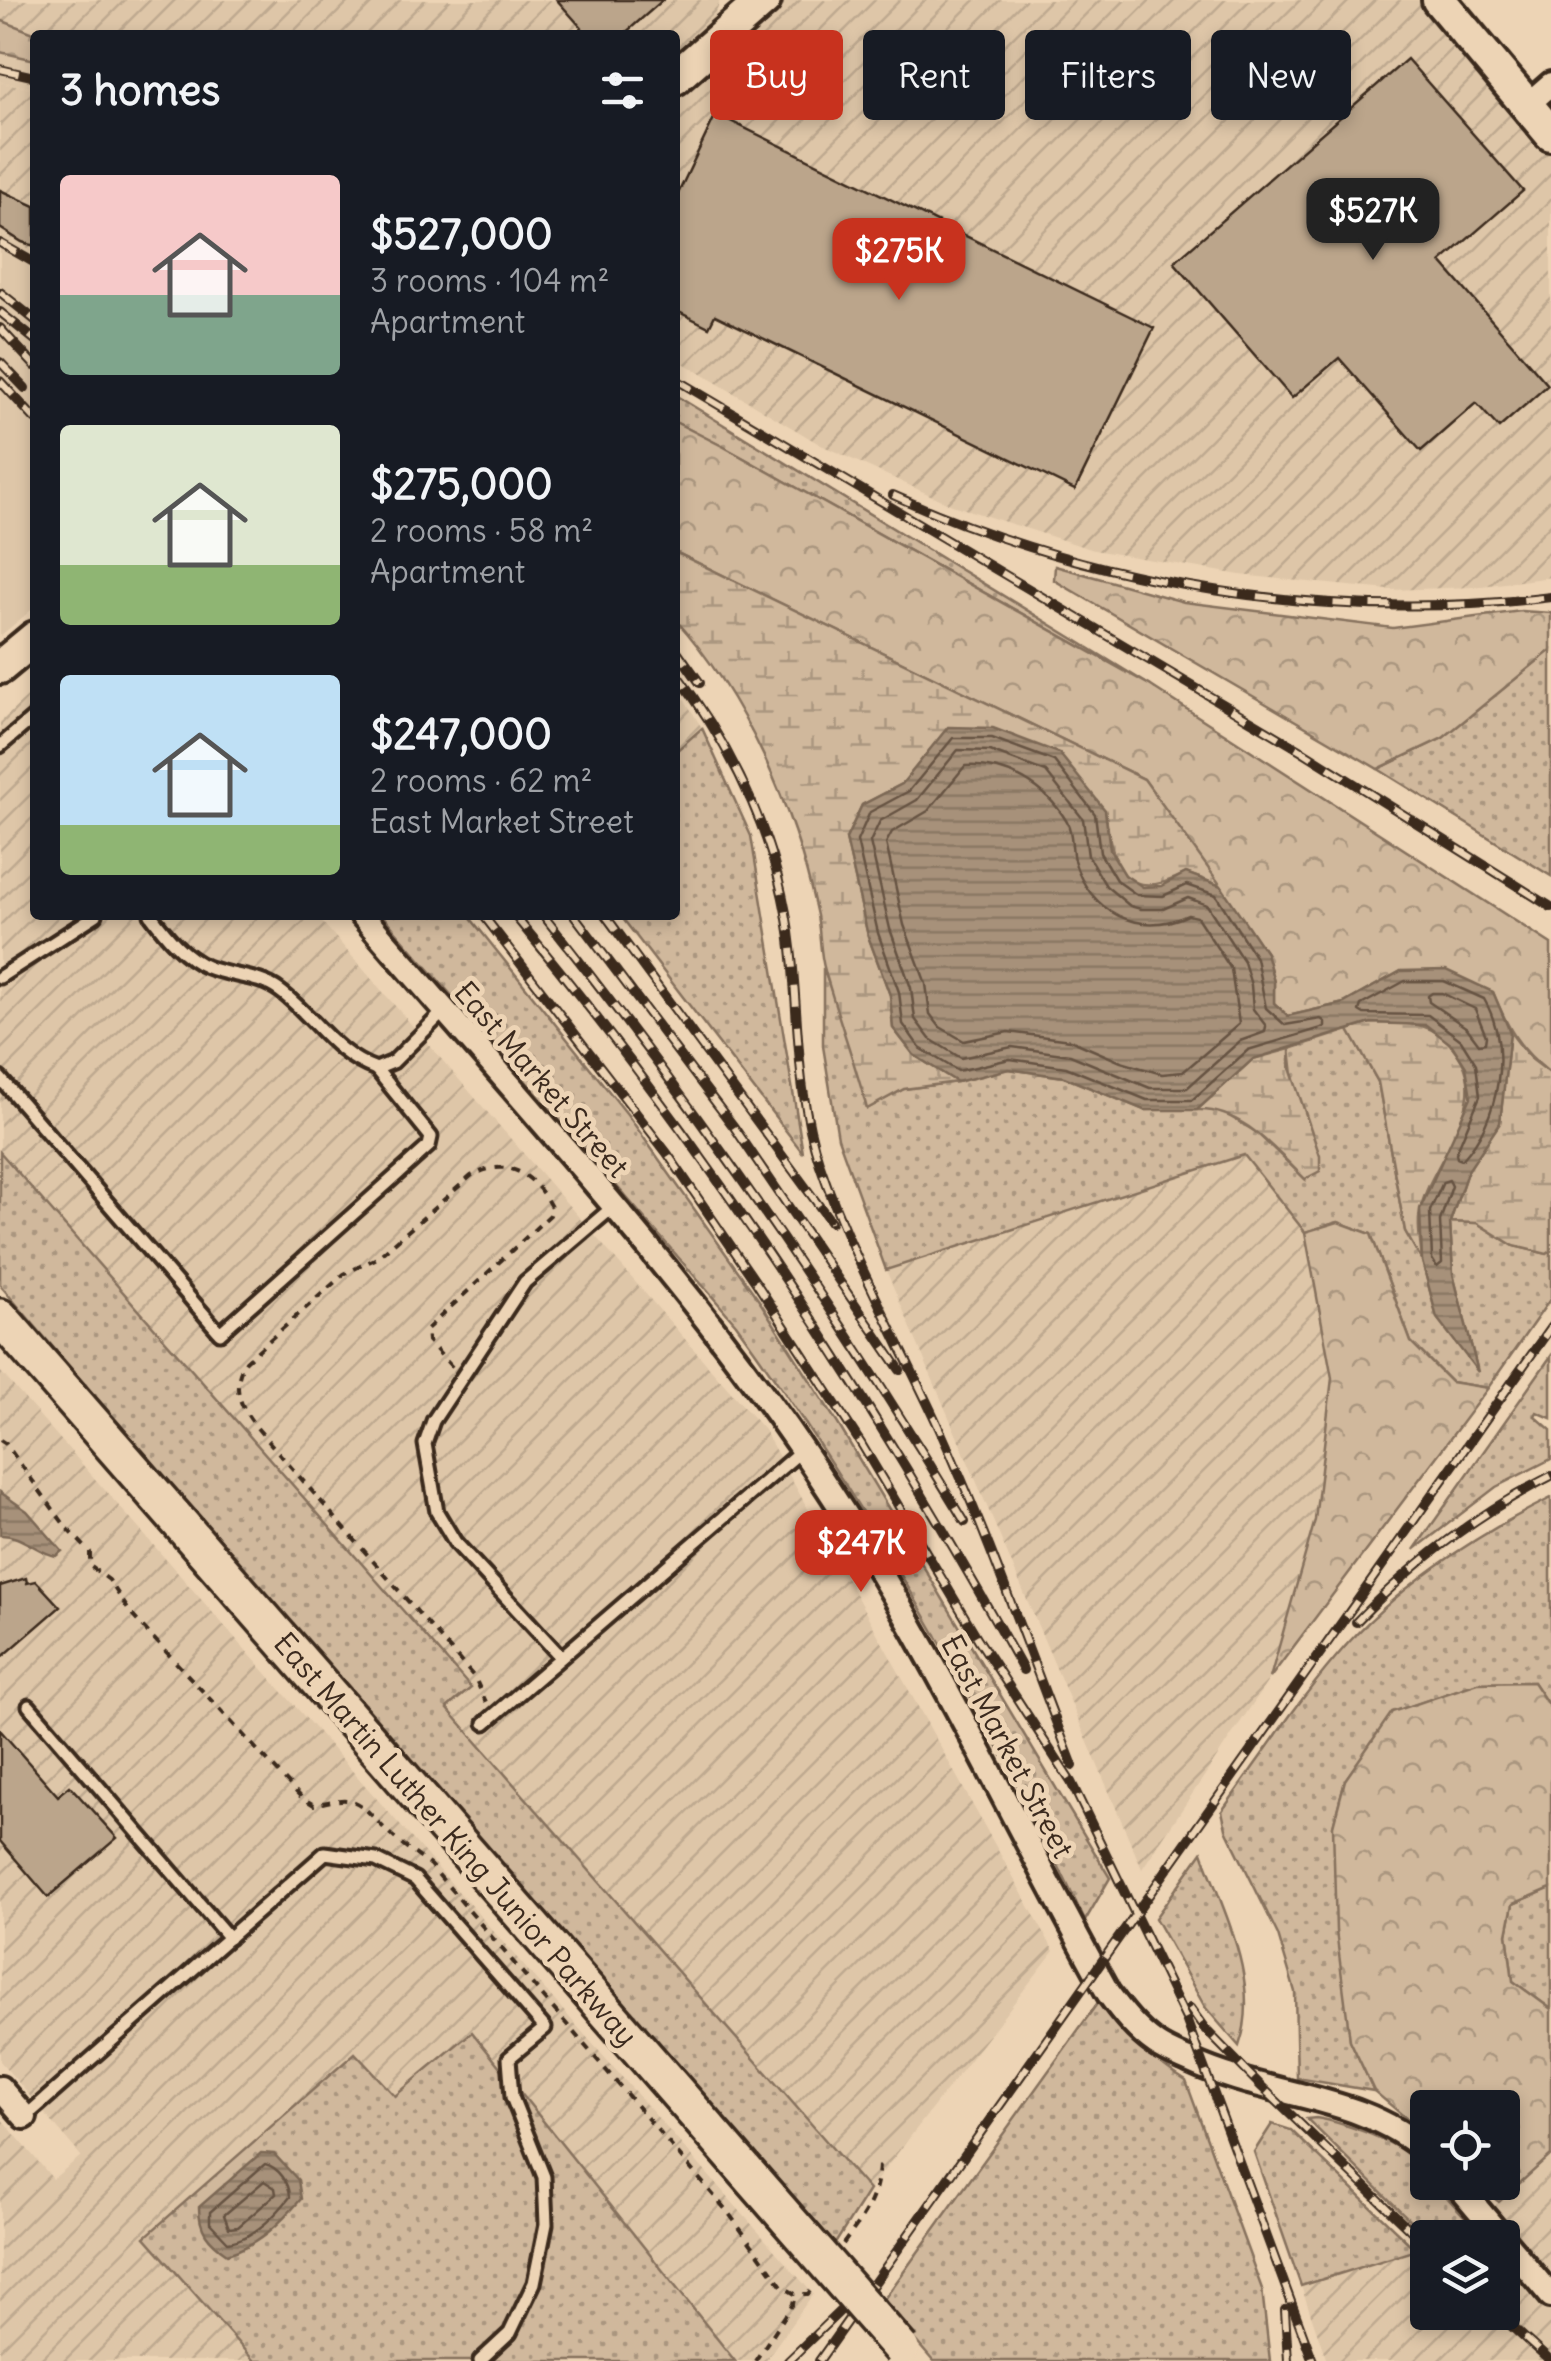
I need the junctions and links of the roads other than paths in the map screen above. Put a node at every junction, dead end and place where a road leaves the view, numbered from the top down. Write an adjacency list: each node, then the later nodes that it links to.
1 (1439, 0): 4 (street)
2 (752, 4): 3 (street)
3 (680, 73)
4 (1539, 95): 5 (street)
5 (1551, 134)
6 (30, 642): 7 (street)
7 (0, 668)
8 (30, 720): 9 (lane)
9 (2, 741)
10 (88, 920): 13 (lane)
11 (155, 920): 15 (lane)
12 (366, 920): 14 (street, East Market Street)
13 (0, 976)
14 (444, 1011): 15 (lane); 17 (street, East Market Street)
15 (376, 1069): 16 (lane)
16 (0, 1078)
17 (612, 1207): 19 (street, East Market Street); 20 (lane)
18 (0, 1318): 31 (main road, East Martin Luther King Junior Parkway, bridge)
19 (802, 1450): 20 (lane); 26 (street, East Market Street)
20 (561, 1658): 22 (lane)
21 (29, 1706): 23 (lane)
22 (489, 1719)
23 (229, 1938): 25 (lane); 32 (lane)
24 (0, 2088): 25 (street)
25 (25, 2117)
26 (1410, 2140)
27 (1470, 2200): 28 (street)
28 (1487, 2220)
29 (1520, 2259): 30 (street)
30 (1550, 2294)
31 (905, 2355)
32 (480, 2361)

